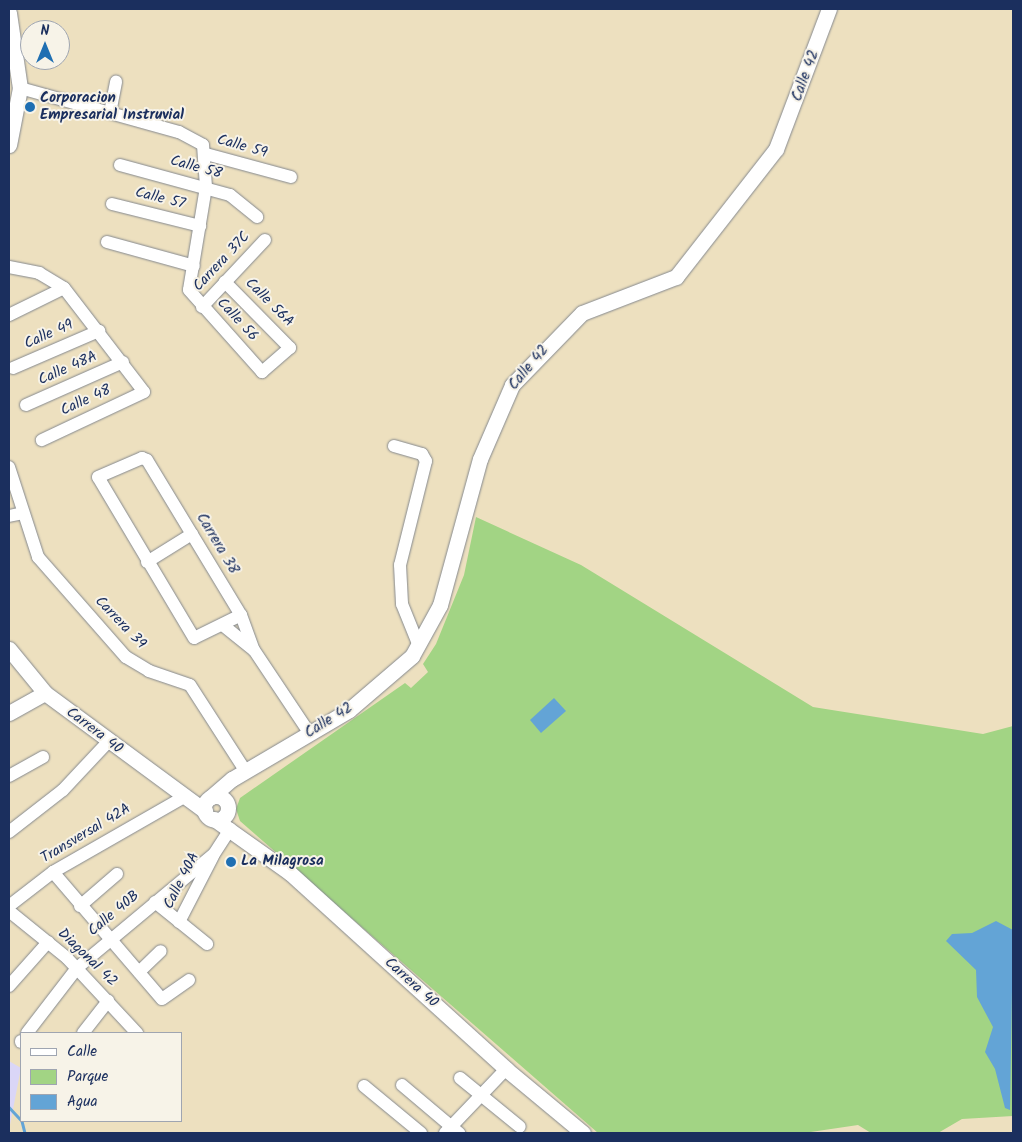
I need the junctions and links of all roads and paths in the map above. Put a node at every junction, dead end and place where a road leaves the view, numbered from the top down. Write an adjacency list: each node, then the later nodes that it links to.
1 (829, 9): 36 (main road, Calle 42)
2 (9, 13): 4 (main road)
3 (116, 82): 5 (street)
4 (20, 88): 5 (street, Calle 59); 6 (main road)
5 (110, 113): 7 (street, Calle 59)
6 (9, 146)
7 (206, 154): 9 (street, Calle 59); 10 (street)
8 (120, 165): 10 (street, Calle 58)
9 (290, 177)
10 (206, 187): 12 (street, Calle 58); 13 (street)
11 (112, 204): 13 (street, Calle 57)
12 (257, 217)
13 (200, 226): 16 (street)
14 (265, 240): 18 (street, Carrera 37C)
15 (107, 242): 16 (street)
16 (194, 266): 20 (street, Calle 56)
17 (9, 267): 19 (street)
18 (225, 282): 20 (street, Carrera 37C); 25 (street, Calle 56A)
19 (64, 288): 21 (street); 22 (street)
20 (202, 307): 25 (street, Calle 56)
21 (9, 315)
22 (99, 331): 23 (street); 24 (street, Calle 49)
23 (123, 362): 26 (street, Calle 48A); 27 (street, Calle 48)
24 (13, 368)
25 (262, 372)
26 (26, 405)
27 (42, 440)
28 (394, 446): 36 (street)
29 (9, 467): 30 (street, Carrera 39)
30 (23, 513): 31 (street); 44 (street, Carrera 39)
31 (9, 516)
32 (192, 534): 33 (street); 33 (street, Carrera 38); 34 (street, Carrera 38)
33 (147, 562): 35 (street)
34 (241, 615): 35 (street); 38 (street, Carrera 38)
35 (224, 626): 38 (street, Carrera 38)
36 (419, 646): 41 (main road, Calle 42)
37 (9, 649): 39 (main road, Carrera 40)
38 (254, 650): 41 (street, Carrera 38)
39 (45, 693): 40 (main road); 42 (main road, Carrera 40)
40 (9, 712)
41 (310, 734): 44 (main road, Calle 42)
42 (107, 743): 46 (main road, Carrera 40); 49 (street)
43 (43, 757): 45 (street)
44 (245, 773): 47 (main road)
45 (9, 776)
46 (187, 799): 47 (main road); 51 (street, Transversal 42A)
47 (215, 807): 48 (main road, Carrera 40)
48 (234, 831): 50 (street, Calle 40B); 70 (main road, Carrera 40)
49 (9, 832)
50 (214, 854): 53 (street, Calle 40B); 57 (street, Calle 40A)
51 (53, 872): 54 (street, Transversal 42A); 55 (street)
52 (117, 874): 55 (street)
53 (155, 902): 57 (street); 58 (street, Calle 40B)
54 (9, 906)
55 (80, 906): 58 (street)
56 (12, 919): 59 (street, Diagonal 42)
57 (179, 922): 60 (street)
58 (107, 940): 62 (street, Calle 40B); 63 (street)
59 (48, 942): 62 (street, Diagonal 42); 65 (street)
60 (207, 944)
61 (161, 951): 63 (street)
62 (77, 968): 66 (street, Diagonal 42); 67 (street, Calle 40B)
63 (139, 972): 64 (street)
64 (188, 980)
65 (9, 986)
66 (108, 1001): 68 (street); 69 (street, Diagonal 42)
67 (28, 1032)
68 (84, 1032)
69 (136, 1032)
70 (506, 1069): 74 (street); 78 (main road, Carrera 40)
71 (460, 1078): 74 (street)
72 (402, 1085): 76 (street)
73 (364, 1086): 77 (street)
74 (482, 1096): 75 (street); 76 (street)
75 (520, 1127)
76 (453, 1131)
77 (421, 1133)
78 (583, 1133)

